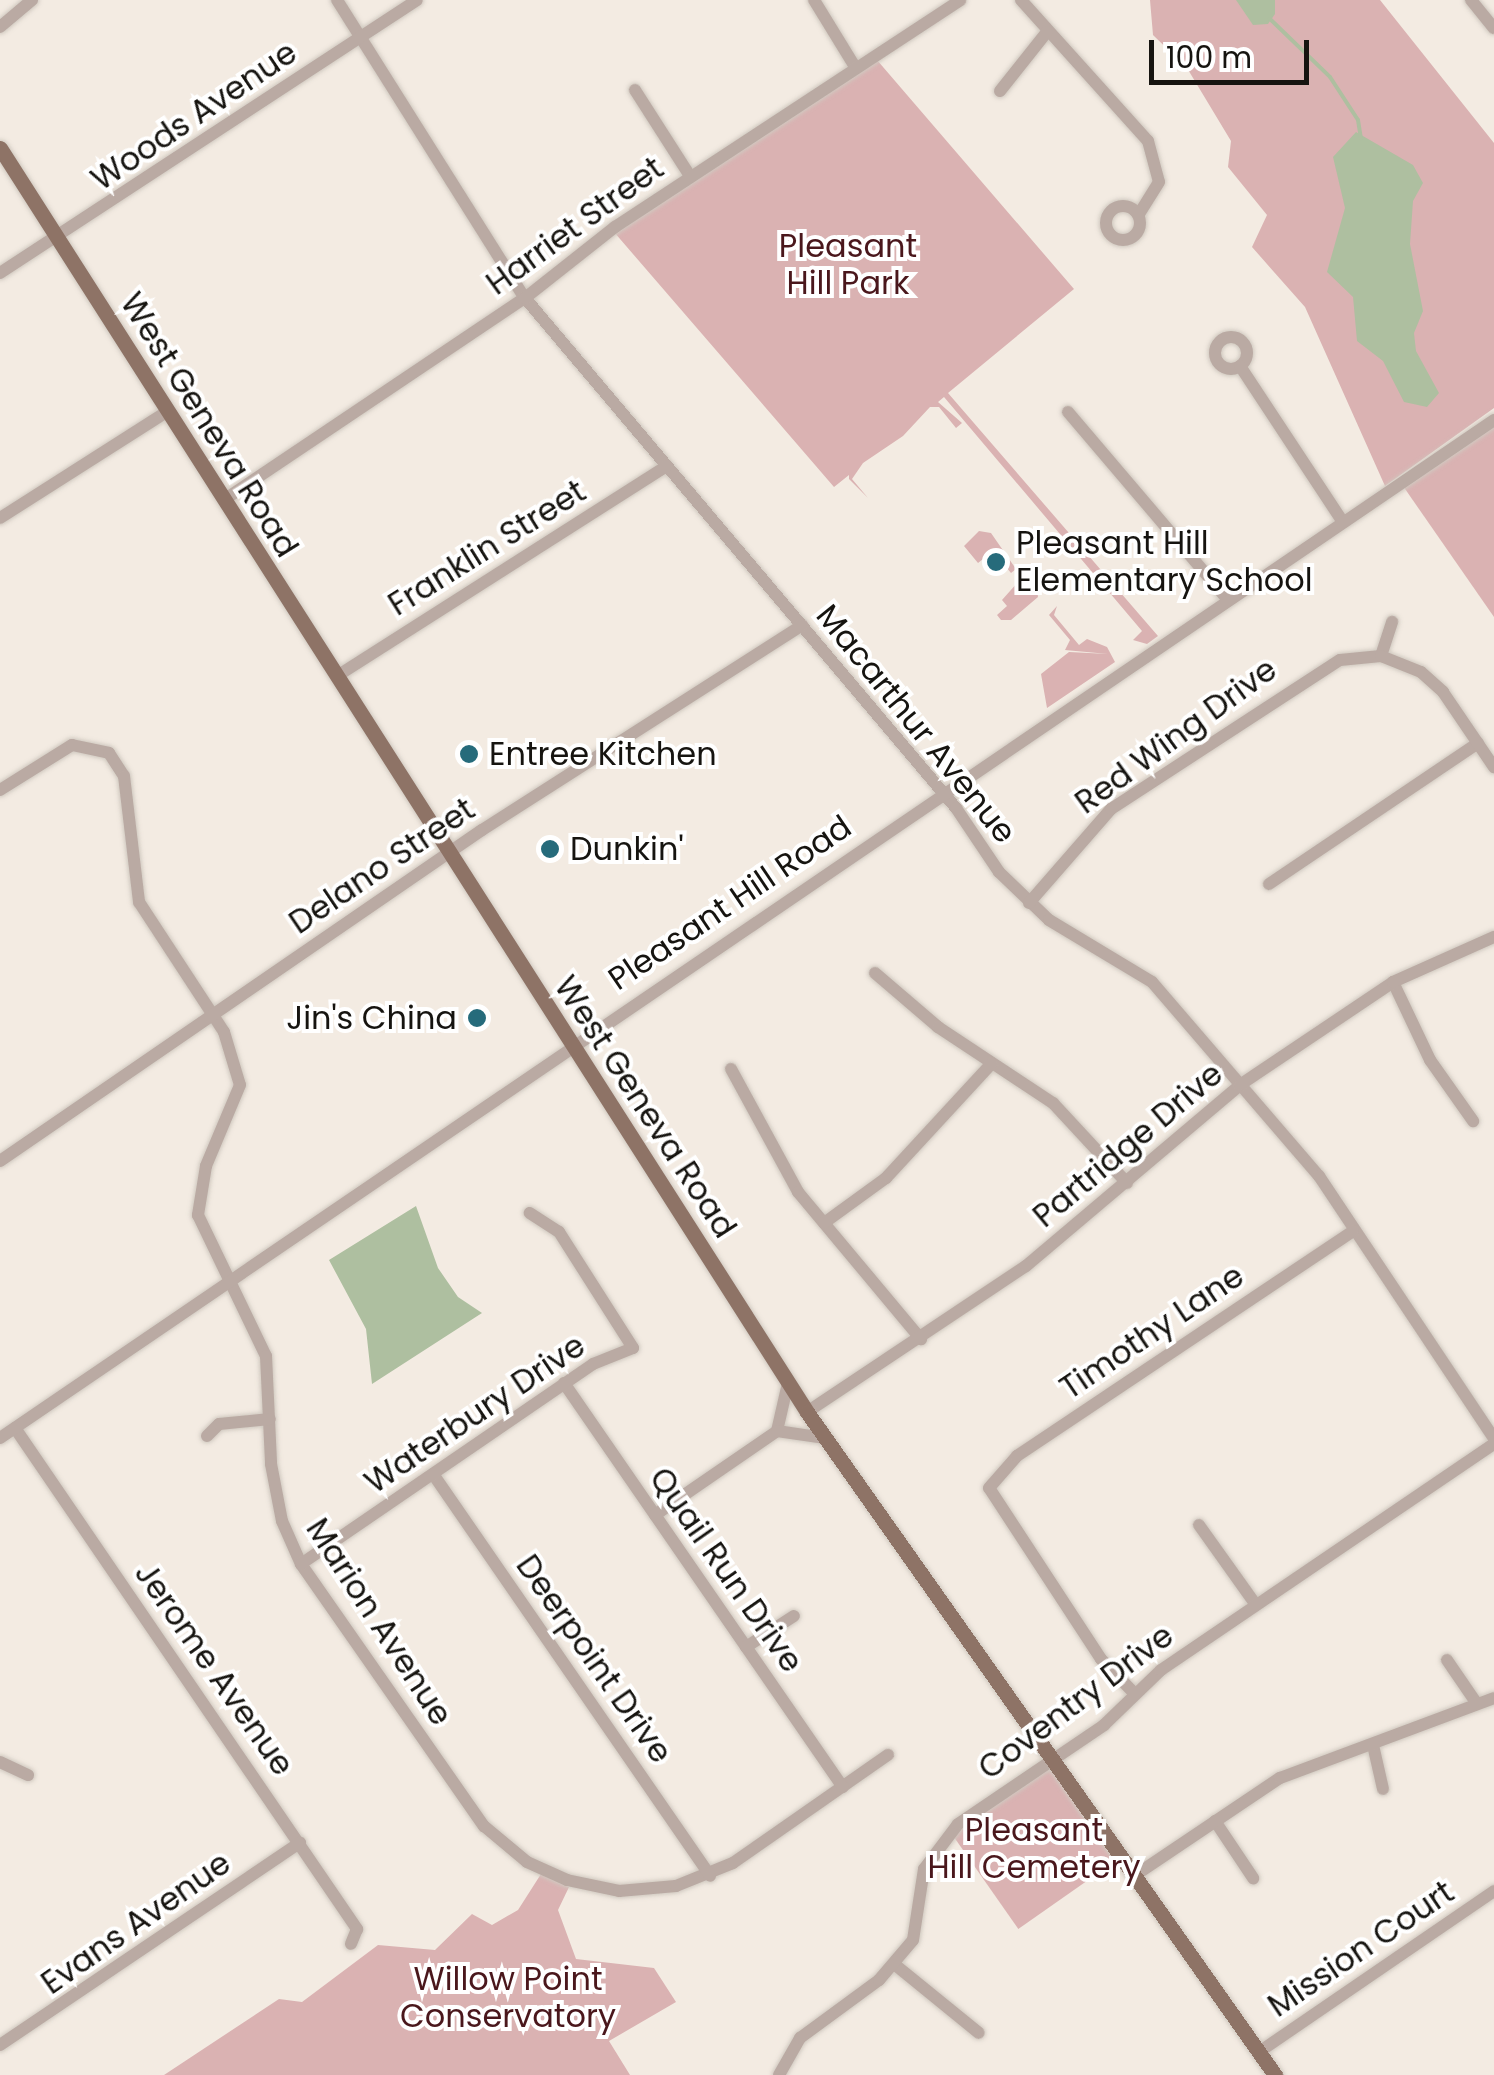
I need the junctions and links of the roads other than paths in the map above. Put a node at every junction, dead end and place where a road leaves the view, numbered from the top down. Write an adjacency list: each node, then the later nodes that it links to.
1 (32, 0): 8 (street)
2 (337, 0): 11 (street, Macarthur Avenue)
3 (417, 0): 11 (street, Woods Avenue)
4 (814, 0): 12 (street)
5 (960, 0): 12 (street, Harriet Street)
6 (1021, 0): 10 (street)
7 (1471, 0): 9 (street)
8 (0, 27)
9 (1494, 28)
10 (1047, 32): 14 (street); 17 (street)
11 (362, 37): 18 (street, Woods Avenue); 20 (street, Macarthur Avenue)
12 (856, 67): 16 (street, Harriet Street)
13 (634, 90): 16 (street)
14 (1000, 91)
15 (0, 148): 18 (main road, West Geneva Road)
16 (690, 176): 20 (street, Harriet Street)
17 (1138, 215)
18 (58, 238): 19 (street, Woods Avenue); 22 (main road, West Geneva Road)
19 (0, 273)
20 (526, 298): 25 (street, Macarthur Avenue); 26 (street, Harriet Street)
21 (1240, 366): 28 (street)
22 (168, 411): 26 (main road, West Geneva Road); 27 (street)
23 (1068, 412): 29 (street)
24 (1494, 420): 28 (street, Pleasant Hill Road)
25 (668, 466): 31 (street, Macarthur Avenue); 33 (street, Franklin Street)
26 (224, 500): 33 (main road, West Geneva Road)
27 (0, 518)
28 (1343, 522): 29 (street, Pleasant Hill Road)
29 (1228, 600): 37 (street, Pleasant Hill Road)
30 (1392, 622): 32 (street)
31 (802, 625): 37 (street, Macarthur Avenue); 38 (street, Delano Street)
32 (1381, 656): 34 (street); 40 (street, Red Wing Drive)
33 (337, 676): 38 (main road, West Geneva Road)
34 (1478, 744): 35 (street); 39 (street)
35 (1494, 767)
36 (0, 790): 44 (street, Marion Avenue)
37 (942, 793): 40 (street, Macarthur Avenue); 45 (street, Pleasant Hill Road)
38 (449, 853): 44 (street, Delano Street); 45 (main road, West Geneva Road)
39 (1269, 884)
40 (1029, 903): 48 (street, Macarthur Avenue)
41 (1494, 937): 43 (street, Partridge Drive)
42 (875, 973): 46 (street)
43 (1393, 982): 48 (street, Partridge Drive); 49 (street)
44 (214, 1015): 50 (street, Delano Street); 55 (street, Marion Avenue)
45 (570, 1044): 55 (street, Pleasant Hill Road); 57 (main road, West Geneva Road)
46 (992, 1063): 51 (street); 53 (street)
47 (731, 1069): 53 (street)
48 (1240, 1084): 51 (street, Partridge Drive); 54 (street, Macarthur Avenue)
49 (1473, 1122)
50 (0, 1162)
51 (1127, 1183): 56 (street, Partridge Drive)
52 (530, 1213): 58 (street, Waterbury Drive)
53 (824, 1223): 56 (street)
54 (1353, 1231): 66 (street, Macarthur Avenue); 75 (street, Timothy Lane)
55 (228, 1282): 60 (street, Marion Avenue); 61 (street, Pleasant Hill Road)
56 (921, 1339): 59 (street, Partridge Drive)
57 (788, 1382): 59 (main road, West Geneva Road); 62 (street)
58 (564, 1383): 67 (street, Waterbury Drive); 68 (street, Quail Run Drive)
59 (807, 1412): 65 (main road, West Geneva Road)
60 (270, 1419): 63 (street); 70 (street, Marion Avenue)
61 (15, 1428): 64 (street, Pleasant Hill Road); 86 (street, Jerome Avenue)
62 (777, 1431): 65 (street); 68 (street)
63 (208, 1436)
64 (0, 1438)
65 (825, 1438): 81 (main road, West Geneva Road)
66 (1494, 1441): 71 (street, Coventry Drive)
67 (433, 1474): 70 (street, Waterbury Drive); 87 (street, Deerpoint Drive)
68 (655, 1515): 73 (street, Quail Run Drive)
69 (1199, 1525): 71 (street)
70 (301, 1564): 87 (street, Marion Avenue)
71 (1256, 1605): 75 (street, Coventry Drive)
72 (794, 1616): 73 (street)
73 (746, 1647): 83 (street, Quail Run Drive)
74 (1447, 1660): 77 (street)
75 (1135, 1694): 81 (street, Coventry Drive)
76 (1494, 1698): 77 (street)
77 (1477, 1704): 78 (street)
78 (1373, 1744): 84 (street); 85 (street)
79 (888, 1755): 83 (street, Marion Avenue)
80 (0, 1762): 82 (street)
81 (1052, 1762): 88 (main road, West Geneva Road); 92 (street, Coventry Drive)
82 (28, 1776)
83 (843, 1788): 87 (street, Marion Avenue)
84 (1383, 1789)
85 (1215, 1821): 88 (street); 89 (street)
86 (300, 1843): 91 (street, Jerome Avenue); 94 (street, Evans Avenue)
87 (710, 1876)
88 (1134, 1876): 95 (main road, West Geneva Road)
89 (1253, 1878)
90 (1494, 1891): 95 (street, Mission Court)
91 (352, 1944)
92 (894, 1964): 93 (street); 96 (street, Coventry Drive)
93 (979, 2033)
94 (0, 2045)
95 (1259, 2052): 97 (main road, West Geneva Road)
96 (779, 2075)
97 (1275, 2075)

